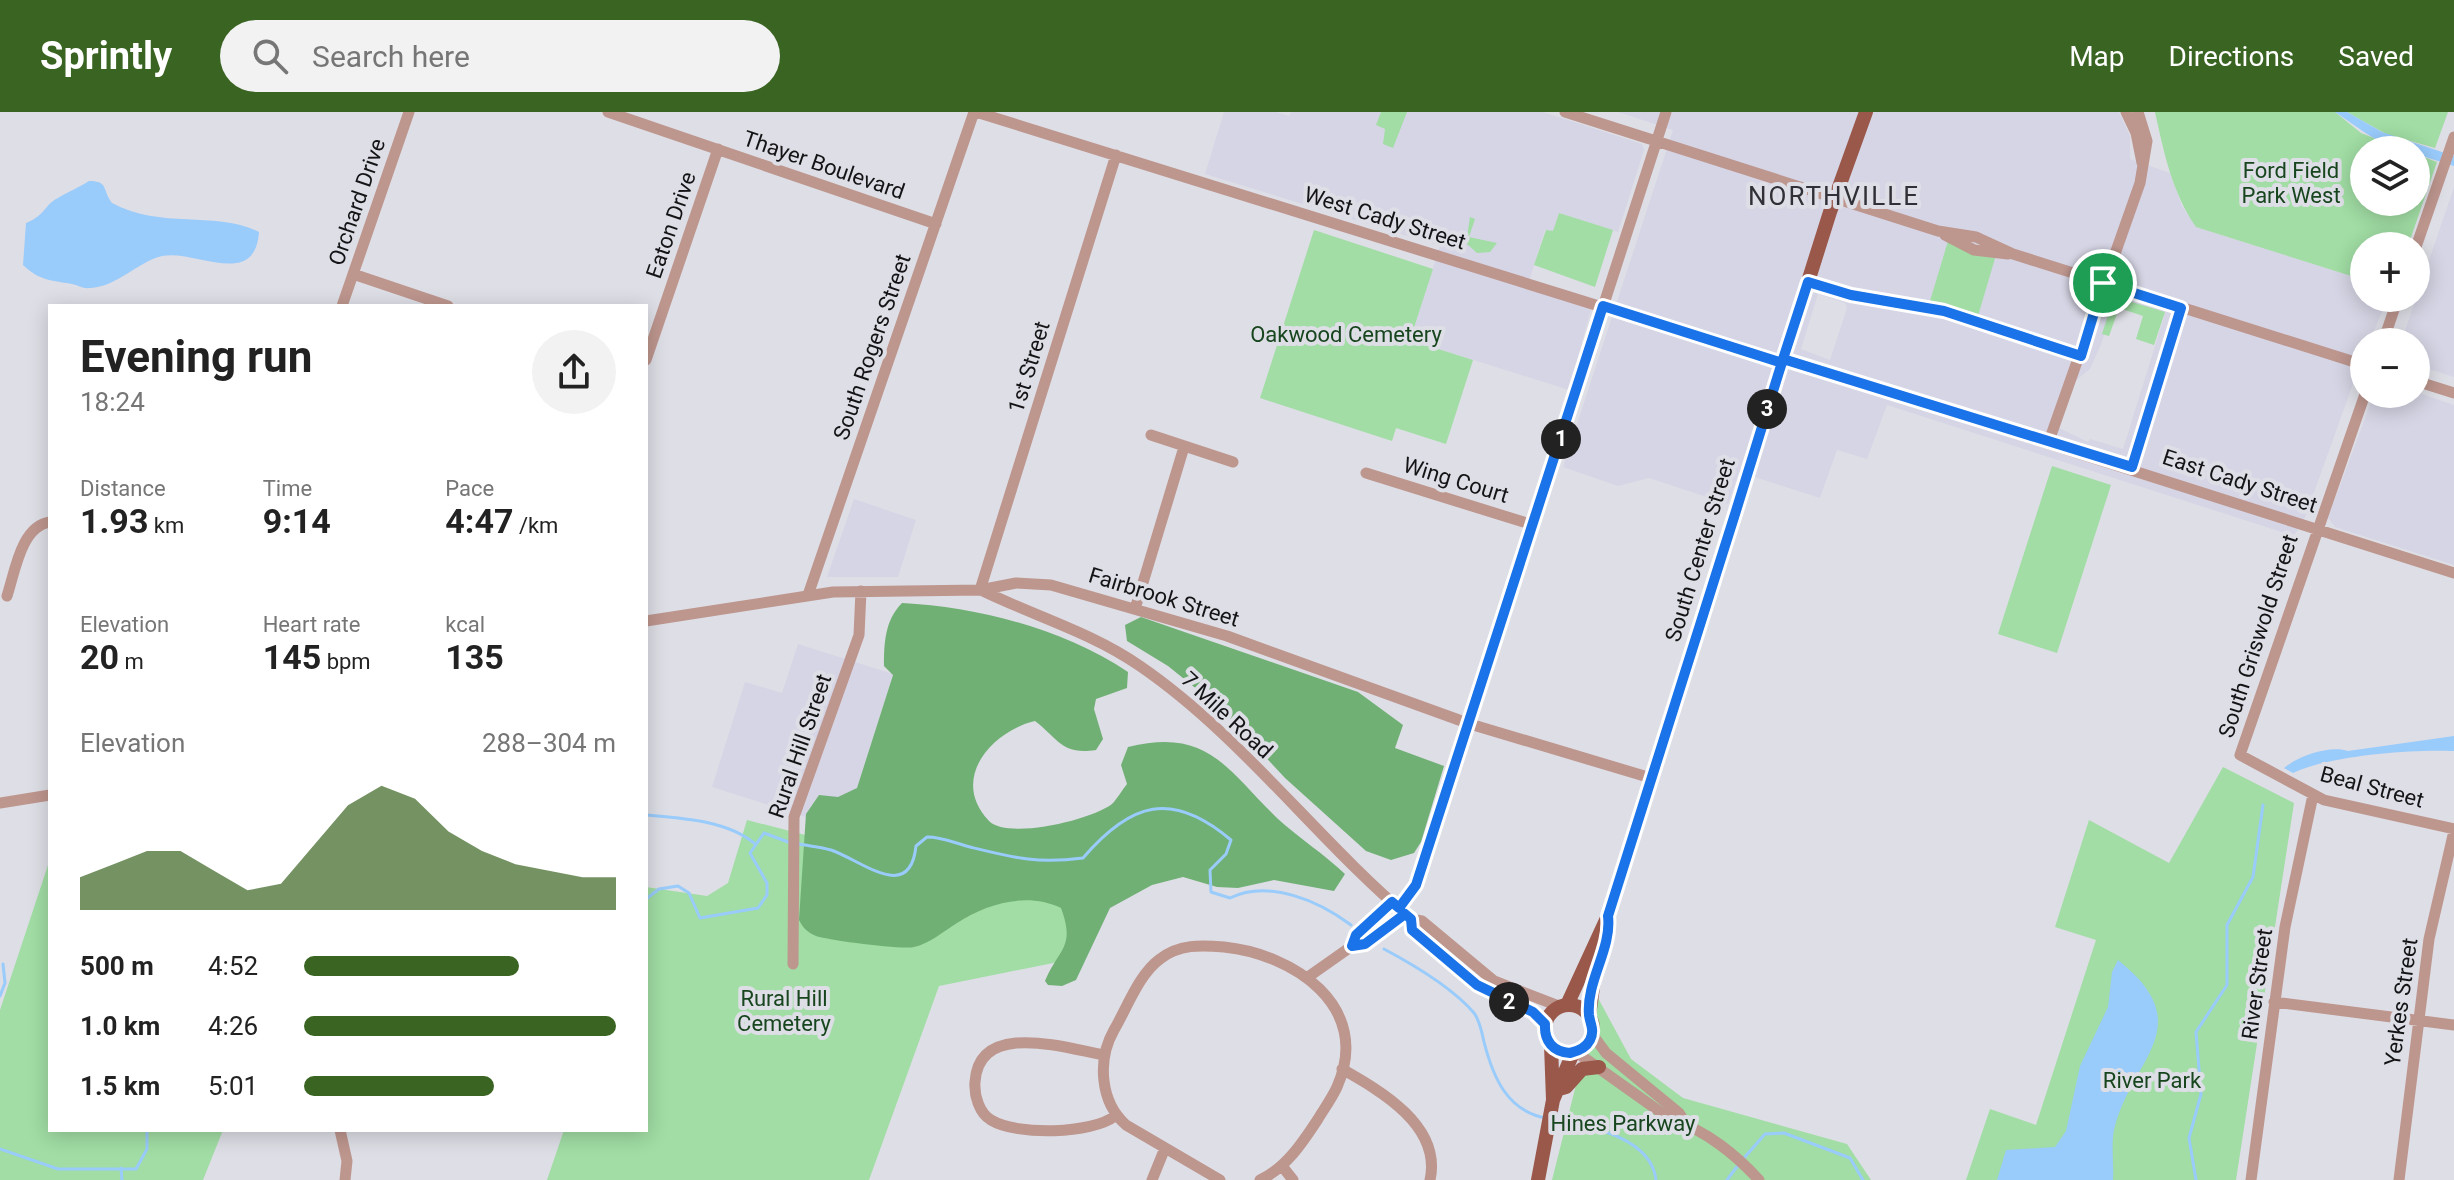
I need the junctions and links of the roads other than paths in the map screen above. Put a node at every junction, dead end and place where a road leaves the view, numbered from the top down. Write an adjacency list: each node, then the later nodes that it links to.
1 (409, 112): 17 (street, Orchard Drive)
2 (608, 112): 11 (street, Thayer Boulevard)
3 (975, 112): 12 (street, West Cady Street); 15 (street, South Rogers Street)
4 (1565, 112): 9 (street)
5 (1666, 112): 9 (street)
6 (1866, 112): 14 (main road, South Center Street)
7 (2126, 112): 13 (street)
8 (2138, 112): 13 (street)
9 (1656, 141): 14 (street); 22 (street)
10 (2452, 142): 16 (street)
11 (718, 149): 15 (street, Thayer Boulevard); 24 (street, Eaton Drive)
12 (1116, 155): 22 (street, West Cady Street); 41 (street, 1st Street)
13 (2142, 163): 19 (street)
14 (1834, 197): 18 (main road, South Center Street); 19 (street)
15 (936, 224): 43 (street, South Rogers Street)
16 (2421, 232)
17 (353, 274): 20 (street, Orchard Drive); 21 (street)
18 (1808, 282): 25 (street); 26 (main road, South Center Street)
19 (2103, 283): 23 (street); 25 (street)
20 (343, 304)
21 (442, 304)
22 (1603, 306): 26 (street, West Cady Street); 38 (street)
23 (2181, 308): 27 (street); 35 (street)
24 (648, 354)
25 (2081, 356): 32 (street)
26 (1782, 361): 32 (street, East Cady Street); 49 (main road, South Center Street)
27 (2350, 361)
28 (2430, 385): 29 (street)
29 (2454, 393)
30 (2360, 408): 39 (street, South Griswold Street)
31 (1151, 435): 33 (street)
32 (2049, 441): 35 (street, East Cady Street)
33 (1184, 447): 34 (street); 45 (street)
34 (1233, 462)
35 (2132, 467): 39 (street, East Cady Street)
36 (1366, 473): 38 (street, Wing Court)
37 (48, 522): 44 (street)
38 (1533, 525): 47 (street)
39 (2316, 527): 40 (street, East Cady Street); 48 (street, South Griswold Street)
40 (2454, 573)
41 (980, 590): 42 (street, Fairbrook Street); 45 (street, Fairbrook Street); 54 (street, 7 Mile Road)
42 (861, 591): 43 (street, Fairbrook Street); 57 (street, Rural Hill Street)
43 (808, 595): 46 (street, Fairbrook Street)
44 (9, 597)
45 (1135, 609): 47 (street, Fairbrook Street)
46 (648, 621)
47 (1470, 724): 49 (street, Fairbrook Street); 54 (street)
48 (2240, 755): 51 (street, Beal Street)
49 (1651, 778): 55 (main road, South Center Street)
50 (48, 795): 52 (street)
51 (2313, 795): 53 (street, Beal Street); 59 (street, River Street)
52 (0, 803)
53 (2454, 830): 62 (street, Yerkes Street)
54 (1402, 911): 56 (street); 56 (street); 60 (street, 7 Mile Road); 63 (street, 7 Mile Road)
55 (1608, 916): 60 (main road, South Center Street); 61 (main road, South Center Street)
56 (1352, 946): 58 (street)
57 (793, 964)
58 (1308, 977): 68 (street); 70 (street)
59 (2274, 1002): 62 (street); 87 (street, River Street)
60 (1564, 1006): 61 (main road); 63 (main road)
61 (1589, 1016): 65 (main road)
62 (2418, 1021): 64 (street); 88 (street, Yerkes Street)
63 (1545, 1024): 66 (main road)
64 (2454, 1025)
65 (1592, 1034): 67 (main road); 73 (street)
66 (1551, 1045): 67 (main road); 71 (main road)
67 (1574, 1052): 69 (street); 71 (main road)
68 (1104, 1055): 72 (street); 72 (street)
69 (1599, 1067): 71 (main road); 73 (street)
70 (1342, 1069): 76 (street); 83 (street)
71 (1553, 1106): 84 (main road)
72 (1115, 1116): 75 (street)
73 (1686, 1124): 77 (street)
74 (340, 1132): 78 (street)
75 (1165, 1148): 79 (street); 80 (street)
76 (1282, 1166): 81 (street); 82 (street)
77 (1748, 1168): 85 (street); 86 (street)
78 (345, 1180)
79 (1152, 1180)
80 (1220, 1180)
81 (1260, 1180)
82 (1293, 1180)
83 (1430, 1180)
84 (1538, 1180)
85 (1759, 1180)
86 (1766, 1180)
87 (2251, 1180)
88 (2399, 1180)

